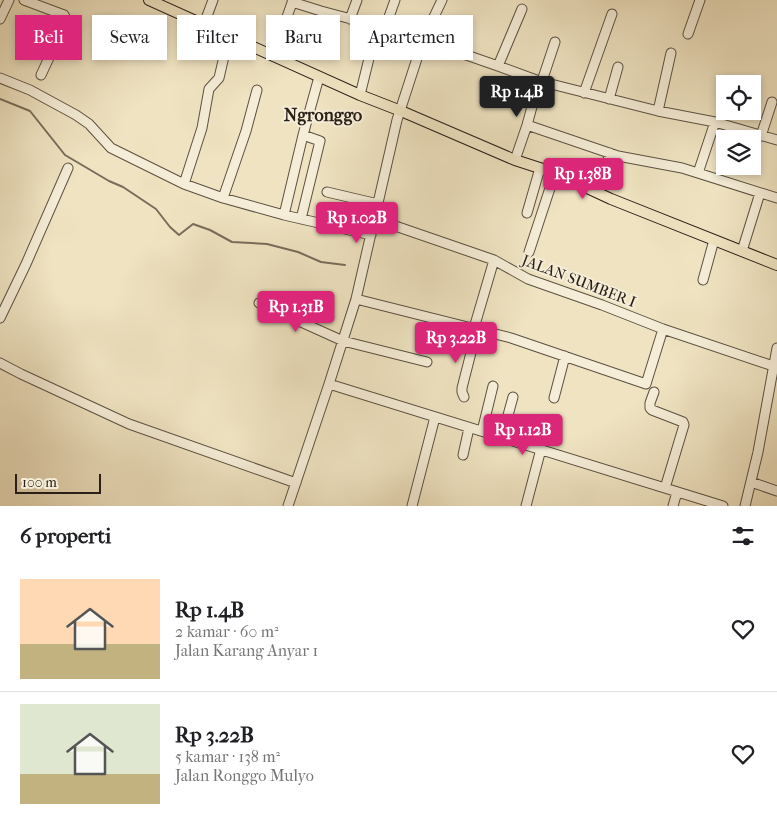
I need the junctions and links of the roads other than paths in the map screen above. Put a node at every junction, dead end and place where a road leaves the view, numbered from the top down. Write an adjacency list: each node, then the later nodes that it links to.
1 (9, 0): 18 (street)
2 (24, 0): 30 (street)
3 (149, 0): 12 (main road)
4 (212, 0): 13 (street)
5 (357, 0): 15 (street)
6 (394, 0): 16 (street)
7 (442, 0): 17 (street)
8 (700, 0): 20 (street)
9 (292, 1): 14 (street); 19 (street)
10 (522, 9): 28 (street)
11 (612, 14): 35 (street)
12 (183, 15)
13 (207, 15)
14 (287, 15)
15 (351, 15)
16 (387, 15)
17 (435, 15)
18 (0, 19)
19 (350, 19)
20 (688, 34)
21 (555, 42): 33 (street)
22 (671, 52): 40 (street)
23 (473, 57): 28 (street)
24 (223, 60): 54 (street)
25 (282, 60): 31 (main road)
26 (371, 60): 36 (street)
27 (417, 60): 39 (street)
28 (498, 66): 33 (street)
29 (618, 67): 37 (street)
30 (41, 75)
31 (319, 76): 36 (main road); 44 (street)
32 (0, 78): 54 (street)
33 (540, 81): 35 (street); 42 (street)
34 (257, 90): 57 (street)
35 (584, 93): 37 (street)
36 (360, 95): 39 (main road)
37 (608, 99): 40 (street)
38 (772, 102): 45 (street)
39 (401, 111): 48 (main road); 59 (street)
40 (658, 111): 41 (street)
41 (715, 122): 43 (street); 52 (street)
42 (527, 125): 47 (street); 48 (street)
43 (741, 130)
44 (302, 135): 61 (street); 62 (street)
45 (761, 136): 46 (street)
46 (777, 140)
47 (610, 153): 49 (street); 52 (street)
48 (515, 160): 51 (main road)
49 (606, 166)
50 (68, 168): 73 (street)
51 (540, 168): 53 (main road); 60 (street)
52 (698, 173): 56 (street)
53 (555, 174): 65 (main road); 67 (street)
54 (184, 184): 57 (street)
55 (327, 192): 59 (street)
56 (760, 193): 58 (street); 66 (street)
57 (223, 198): 61 (street)
58 (777, 198)
59 (378, 204): 63 (street)
60 (527, 213)
61 (284, 215): 62 (street)
62 (301, 219): 64 (street)
63 (375, 219): 64 (street); 68 (street, JALAN SUMBER I)
64 (371, 235): 71 (street)
65 (714, 240): 66 (main road); 70 (street)
66 (742, 251): 69 (main road)
67 (528, 252)
68 (494, 260): 74 (street); 75 (street, JALAN SUMBER I)
69 (777, 265)
70 (703, 280)
71 (356, 299): 74 (street); 76 (street)
72 (259, 303): 76 (street)
73 (0, 318)
74 (475, 329): 78 (street); 85 (street)
75 (663, 329): 78 (street); 81 (street, JALAN SUMBER I)
76 (343, 341): 79 (street); 82 (street)
77 (777, 348): 81 (street)
78 (565, 356): 87 (street)
79 (427, 362)
80 (0, 363): 95 (street)
81 (773, 366): 94 (street)
82 (329, 384): 88 (street); 95 (street)
83 (493, 386): 90 (street)
84 (654, 392): 96 (street)
85 (464, 397)
86 (513, 397): 91 (street)
87 (554, 398)
88 (435, 417): 89 (street); 100 (street)
89 (469, 428): 90 (street); 93 (street)
90 (482, 431): 91 (street)
91 (502, 437): 92 (street)
92 (541, 450): 96 (street); 101 (street)
93 (463, 456)
94 (751, 482): 97 (street); 104 (street)
95 (296, 483): 99 (street)
96 (665, 488): 98 (street)
97 (777, 491)
98 (677, 492): 102 (street); 103 (street)
99 (288, 506)
100 (412, 506)
101 (526, 506)
102 (673, 506)
103 (723, 506)
104 (745, 506)

